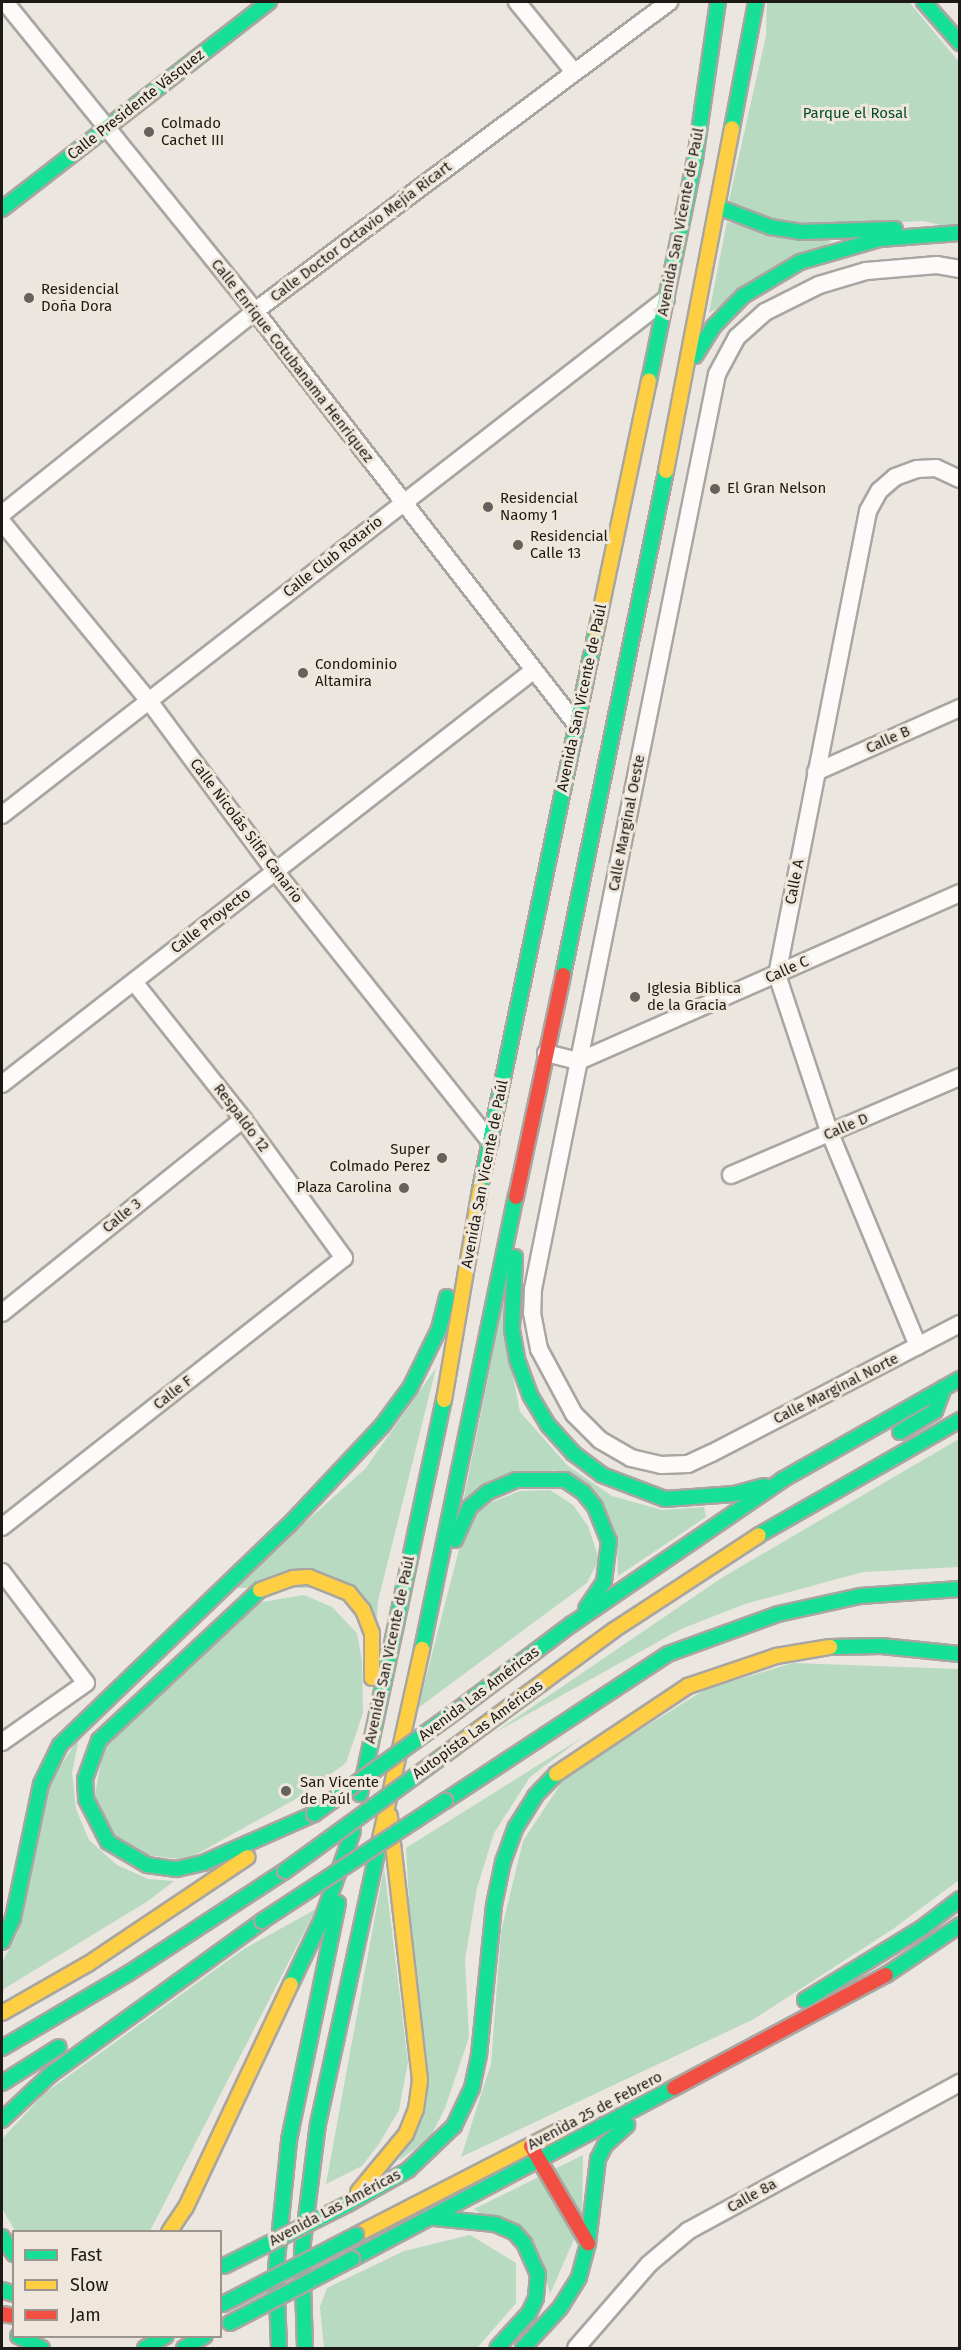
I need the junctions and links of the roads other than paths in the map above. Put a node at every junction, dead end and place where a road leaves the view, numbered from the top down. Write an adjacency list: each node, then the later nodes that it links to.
1 (5, 2): 10 (street, Calle Enrique Cotubanama Henriquez)
2 (269, 2): 10 (main road, Calle Presidente Vásquez)
3 (517, 2): 9 (street)
4 (669, 2): 9 (street, Calle Doctor Octavio Mejía Ricart)
5 (718, 2): 15 (main road, Avenida San Vicente de Paúl)
6 (756, 2): 11 (main road, Avenida San Vicente de Paúl)
7 (924, 2): 8 (main road)
8 (960, 43)
9 (574, 72): 16 (street, Calle Doctor Octavio Mejía Ricart)
10 (105, 129): 12 (main road, Calle Presidente Vásquez); 16 (street, Calle Enrique Cotubanama Henriquez)
11 (718, 207): 13 (main road); 17 (main road, Avenida San Vicente de Paúl)
12 (2, 209)
13 (960, 233): 17 (main road)
14 (960, 269): 23 (street, Calle Marginal Oeste)
15 (666, 299): 19 (street, Calle Club Rotario); 27 (main road, Avenida San Vicente de Paúl)
16 (255, 311): 19 (street, Calle Enrique Cotubanama Henriquez); 20 (street, Calle Doctor Octavio Mejía Ricart)
17 (684, 372): 22 (main road, Avenida San Vicente de Paúl)
18 (960, 480): 28 (street, Calle A)
19 (403, 502): 24 (street, Calle Enrique Cotubanama Henriquez); 25 (street, Calle Club Rotario)
20 (2, 514)
21 (2, 522): 25 (street, Calle Nicolás Silfa Canario)
22 (644, 585): 23 (street); 34 (main road, Avenida San Vicente de Paúl)
23 (673, 593): 35 (street, Calle Marginal Oeste)
24 (534, 670): 27 (street, Calle Enrique Cotubanama Henriquez); 30 (street, Calle Proyecto)
25 (148, 701): 29 (street, Calle Club Rotario); 30 (street, Calle Nicolás Silfa Canario)
26 (960, 708): 28 (street, Calle B)
27 (576, 724): 40 (main road, Avenida San Vicente de Paúl)
28 (816, 772): 32 (street, Calle A)
29 (2, 815)
30 (275, 871): 33 (street, Calle Proyecto); 40 (street, Calle Nicolás Silfa Canario)
31 (960, 893): 32 (street, Calle C)
32 (777, 975): 35 (street, Calle C); 39 (street, Calle A)
33 (134, 982): 37 (street, Calle Proyecto); 38 (street, Respaldo 12)
34 (546, 1053): 35 (street); 42 (main road, Avenida San Vicente de Paúl)
35 (579, 1061): 51 (street, Calle Marginal Oeste)
36 (960, 1077): 39 (street, Calle D)
37 (2, 1084)
38 (243, 1119): 44 (street, Respaldo 12); 45 (street, Calle 3)
39 (830, 1134): 43 (street, Calle D); 47 (street, Calle A)
40 (490, 1142): 41 (main road, Avenida San Vicente de Paúl)
41 (484, 1166): 62 (main road, Avenida San Vicente de Paúl); 67 (main road)
42 (519, 1173): 53 (main road); 61 (main road, Avenida San Vicente de Paúl)
43 (732, 1175)
44 (344, 1258): 55 (street, Calle F)
45 (2, 1313)
46 (960, 1324): 47 (street, Calle Marginal Norte)
47 (918, 1346): 51 (street, Calle Marginal Norte)
48 (960, 1379): 49 (main road, Avenida Las Américas)
49 (944, 1388): 52 (main road); 53 (main road, Avenida Las Américas)
50 (960, 1420): 56 (main road, Autopista Las Américas)
51 (600, 1440)
52 (885, 1441)
53 (782, 1480): 59 (main road, Avenida Las Américas)
54 (787, 1502): 56 (main road)
55 (2, 1527)
56 (722, 1560): 77 (main road, Autopista Las Américas, bridge)
57 (2, 1572): 63 (street)
58 (960, 1589): 70 (main road, bridge)
59 (572, 1624): 61 (main road); 65 (main road, Avenida Las Américas, bridge)
60 (960, 1654): 85 (main road, Avenida Las Américas)
61 (417, 1671): 64 (main road, Avenida San Vicente de Paúl)
62 (371, 1736): 65 (main road); 66 (main road, Avenida San Vicente de Paúl)
63 (2, 1742)
64 (388, 1793): 85 (main road); 103 (main road, Avenida San Vicente de Paúl)
65 (314, 1814): 76 (main road, Avenida Las Américas)
66 (353, 1831): 87 (main road); 102 (main road, Avenida San Vicente de Paúl)
67 (19, 1887): 69 (street); 73 (main road)
68 (960, 1899): 75 (main road)
69 (2, 1913)
70 (262, 1921): 78 (main road); 81 (main road)
71 (960, 1925): 74 (main road, Avenida 25 de Febrero)
72 (960, 1938): 74 (street)
73 (2, 1942)
74 (898, 1969): 80 (main road, Avenida 25 de Febrero)
75 (791, 2008)
76 (2, 2013)
77 (2, 2048)
78 (2, 2083)
79 (960, 2083): 106 (street, Calle 8a)
80 (664, 2095): 84 (main road, Avenida 25 de Febrero); 89 (main road)
81 (2, 2120)
82 (573, 2124): 83 (main road, Avenida 25 de Febrero)
83 (531, 2145): 84 (main road); 92 (main road, Avenida 25 de Febrero, bridge)
84 (541, 2162): 86 (main road, Avenida 25 de Febrero); 89 (main road)
85 (348, 2204): 91 (main road, Avenida Las Américas, bridge)
86 (433, 2218): 93 (main road, Avenida 25 de Febrero, bridge); 104 (main road)
87 (170, 2230)
88 (2, 2237): 90 (main road)
89 (588, 2243): 105 (main road)
90 (12, 2251)
91 (222, 2266)
92 (222, 2305)
93 (225, 2325)
94 (2, 2328): 98 (main road)
95 (20, 2338): 99 (main road)
96 (164, 2338): 100 (main road)
97 (203, 2338): 101 (main road)
98 (10, 2349)
99 (42, 2349)
100 (145, 2349)
101 (184, 2349)
102 (279, 2349)
103 (305, 2349)
104 (497, 2349)
105 (523, 2349)
106 (576, 2349)

